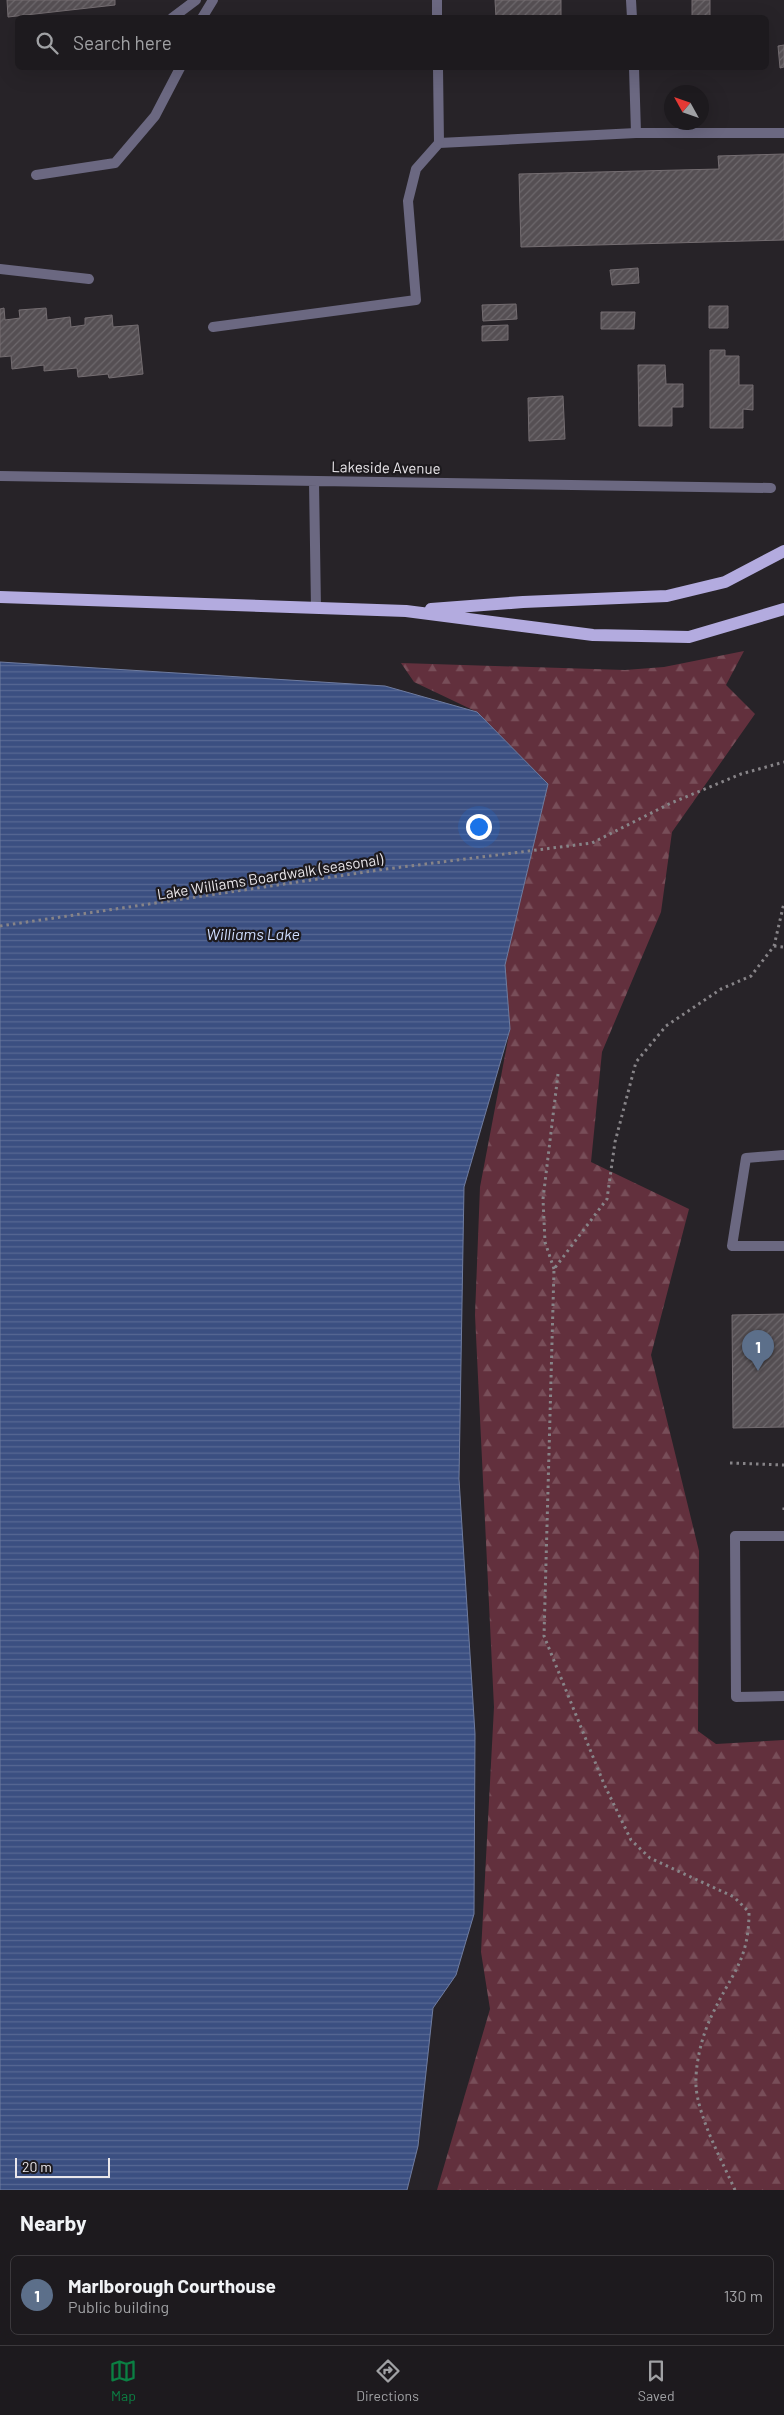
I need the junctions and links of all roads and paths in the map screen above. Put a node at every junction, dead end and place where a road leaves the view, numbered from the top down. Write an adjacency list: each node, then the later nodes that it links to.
1 (196, 0): 5 (street)
2 (213, 0): 6 (street)
3 (437, 0): 7 (street)
4 (631, 0): 8 (street)
5 (176, 15)
6 (204, 15)
7 (438, 15)
8 (632, 15)
9 (179, 70): 15 (street)
10 (438, 70): 14 (street)
11 (634, 70): 12 (street)
12 (636, 133): 13 (street); 14 (street)
13 (784, 133)
14 (439, 143): 18 (street)
15 (36, 174)
16 (0, 269): 17 (street)
17 (90, 279)
18 (213, 327)
19 (0, 476): 20 (street, Lakeside Avenue)
20 (314, 482): 21 (street, Lakeside Avenue); 24 (street)
21 (771, 488)
22 (784, 551): 26 (main road)
23 (0, 597): 24 (main road)
24 (316, 608): 26 (main road)
25 (784, 609): 26 (main road)
26 (406, 611)
27 (784, 762): 29 (path, Lake Williams Boardwalk (seasonal))
28 (784, 903): 30 (path)
29 (0, 926)
30 (774, 946): 31 (path); 35 (path)
31 (784, 947)
32 (558, 1074): 35 (path)
33 (784, 1155): 34 (street)
34 (784, 1246)
35 (554, 1269): 42 (path)
36 (730, 1463): 37 (path)
37 (784, 1464)
38 (784, 1504): 39 (path)
39 (784, 1510)
40 (784, 1536): 41 (street)
41 (784, 1696)
42 (735, 2190)

